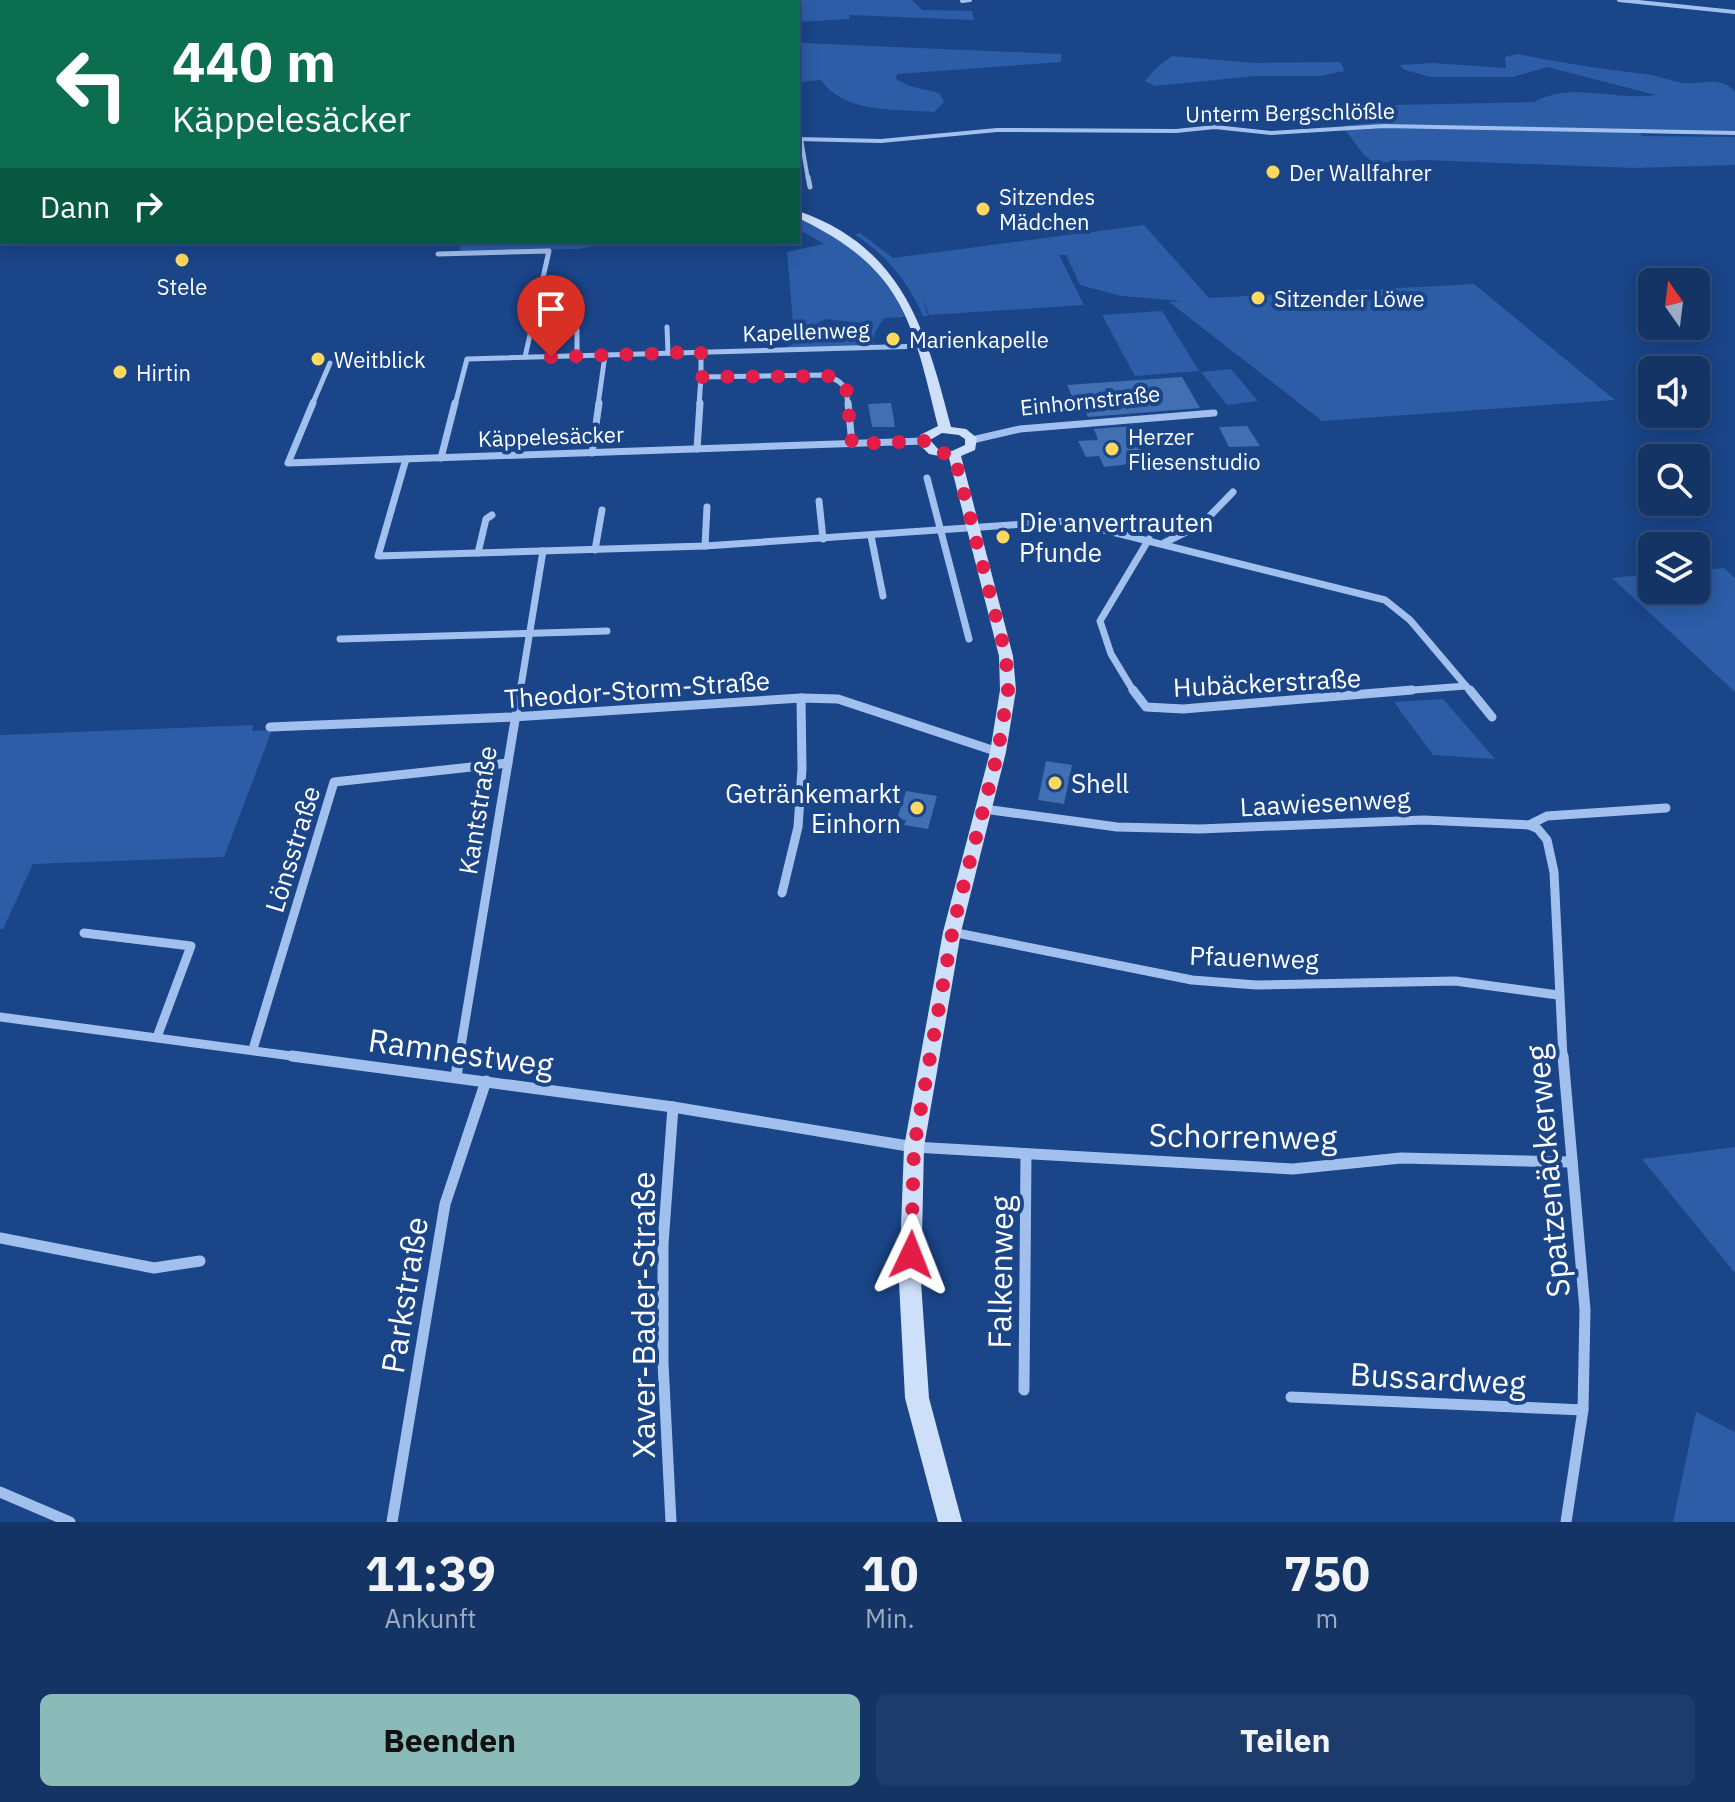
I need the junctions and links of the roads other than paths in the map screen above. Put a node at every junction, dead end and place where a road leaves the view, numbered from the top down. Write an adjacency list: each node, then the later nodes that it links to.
1 (970, 0): 3 (street)
2 (1619, 0): 4 (street)
3 (962, 1)
4 (1735, 12)
5 (1735, 133): 6 (street, Unterm Bergschlößle)
6 (800, 139): 7 (street)
7 (810, 187)
8 (800, 215): 12 (main road)
9 (438, 254): 17 (street)
10 (667, 327): 14 (street)
11 (577, 330): 16 (street)
12 (924, 346): 13 (street, Kapellenweg); 21 (main road)
13 (701, 352): 14 (street, Kapellenweg); 19 (street)
14 (668, 353): 15 (street, Kapellenweg)
15 (605, 355): 16 (street, Kapellenweg); 26 (street)
16 (577, 356): 17 (street, Kapellenweg)
17 (525, 357): 28 (street, Kapellenweg)
18 (330, 363): 29 (street, Käppelesäcker)
19 (701, 377): 24 (street); 25 (street)
20 (1214, 413): 22 (street, Einhornstraße)
21 (945, 429): 22 (main road); 23 (main road)
22 (972, 440): 27 (main road)
23 (924, 441): 24 (street, Käppelesäcker); 27 (main road)
24 (852, 444): 25 (street, Käppelesäcker)
25 (697, 449): 26 (street, Käppelesäcker)
26 (592, 453): 28 (street, Käppelesäcker)
27 (954, 455): 36 (main road)
28 (441, 458): 29 (street, Käppelesäcker)
29 (406, 459): 45 (street)
30 (927, 478): 37 (street)
31 (1233, 492): 41 (street)
32 (819, 501): 39 (street)
33 (707, 507): 42 (street)
34 (602, 510): 43 (street)
35 (492, 515): 45 (street)
36 (973, 528): 37 (street); 40 (street); 56 (main road)
37 (940, 531): 38 (street); 50 (street)
38 (871, 536): 39 (street); 46 (street)
39 (823, 539): 42 (street)
40 (1149, 539): 41 (street); 51 (street, Hubäckerstraße)
41 (1163, 543): 51 (street)
42 (705, 546): 43 (street)
43 (595, 550): 44 (street)
44 (543, 551): 45 (street); 48 (street, Kantstraße)
45 (478, 553)
46 (883, 596)
47 (607, 631): 48 (street)
48 (530, 633): 49 (street); 53 (street, Kantstraße)
49 (340, 639)
50 (969, 639)
51 (1466, 686): 54 (street)
52 (801, 698): 53 (street, Theodor-Storm-Straße); 56 (street, Theodor-Storm-Straße); 61 (street)
53 (513, 717): 55 (street, Theodor-Storm-Straße); 57 (street, Kantstraße)
54 (1492, 717)
55 (270, 727)
56 (998, 752): 59 (main road)
57 (508, 763): 67 (street, Lönsstraße); 68 (street, Kantstraße)
58 (1666, 808): 60 (street, Laawiesenweg)
59 (984, 809): 60 (street, Laawiesenweg); 62 (main road)
60 (1529, 825): 64 (street, Spatzenäckerweg)
61 (782, 893)
62 (952, 932): 64 (street, Pfauenweg); 71 (main road)
63 (84, 933): 66 (street)
64 (1558, 995): 73 (street, Spatzenäckerweg)
65 (0, 1017): 66 (street, Ramnestweg)
66 (157, 1037): 67 (street, Ramnestweg)
67 (253, 1049): 68 (street, Ramnestweg)
68 (456, 1077): 69 (street, Ramnestweg)
69 (486, 1081): 70 (street, Ramnestweg); 81 (street, Parkstraße)
70 (673, 1107): 71 (street, Ramnestweg); 82 (street, Xaver-Bader-Straße)
71 (914, 1147): 72 (street, Schorrenweg); 83 (main road)
72 (1026, 1155): 73 (street, Schorrenweg); 76 (street, Falkenweg)
73 (1572, 1162): 78 (street, Spatzenäckerweg)
74 (0, 1238): 75 (street)
75 (200, 1261)
76 (1024, 1390)
77 (1291, 1397): 78 (street, Bussardweg)
78 (1583, 1410): 84 (street, Spatzenäckerweg)
79 (0, 1492): 80 (street)
80 (70, 1522)
81 (392, 1522)
82 (671, 1522)
83 (950, 1522)
84 (1566, 1522)

